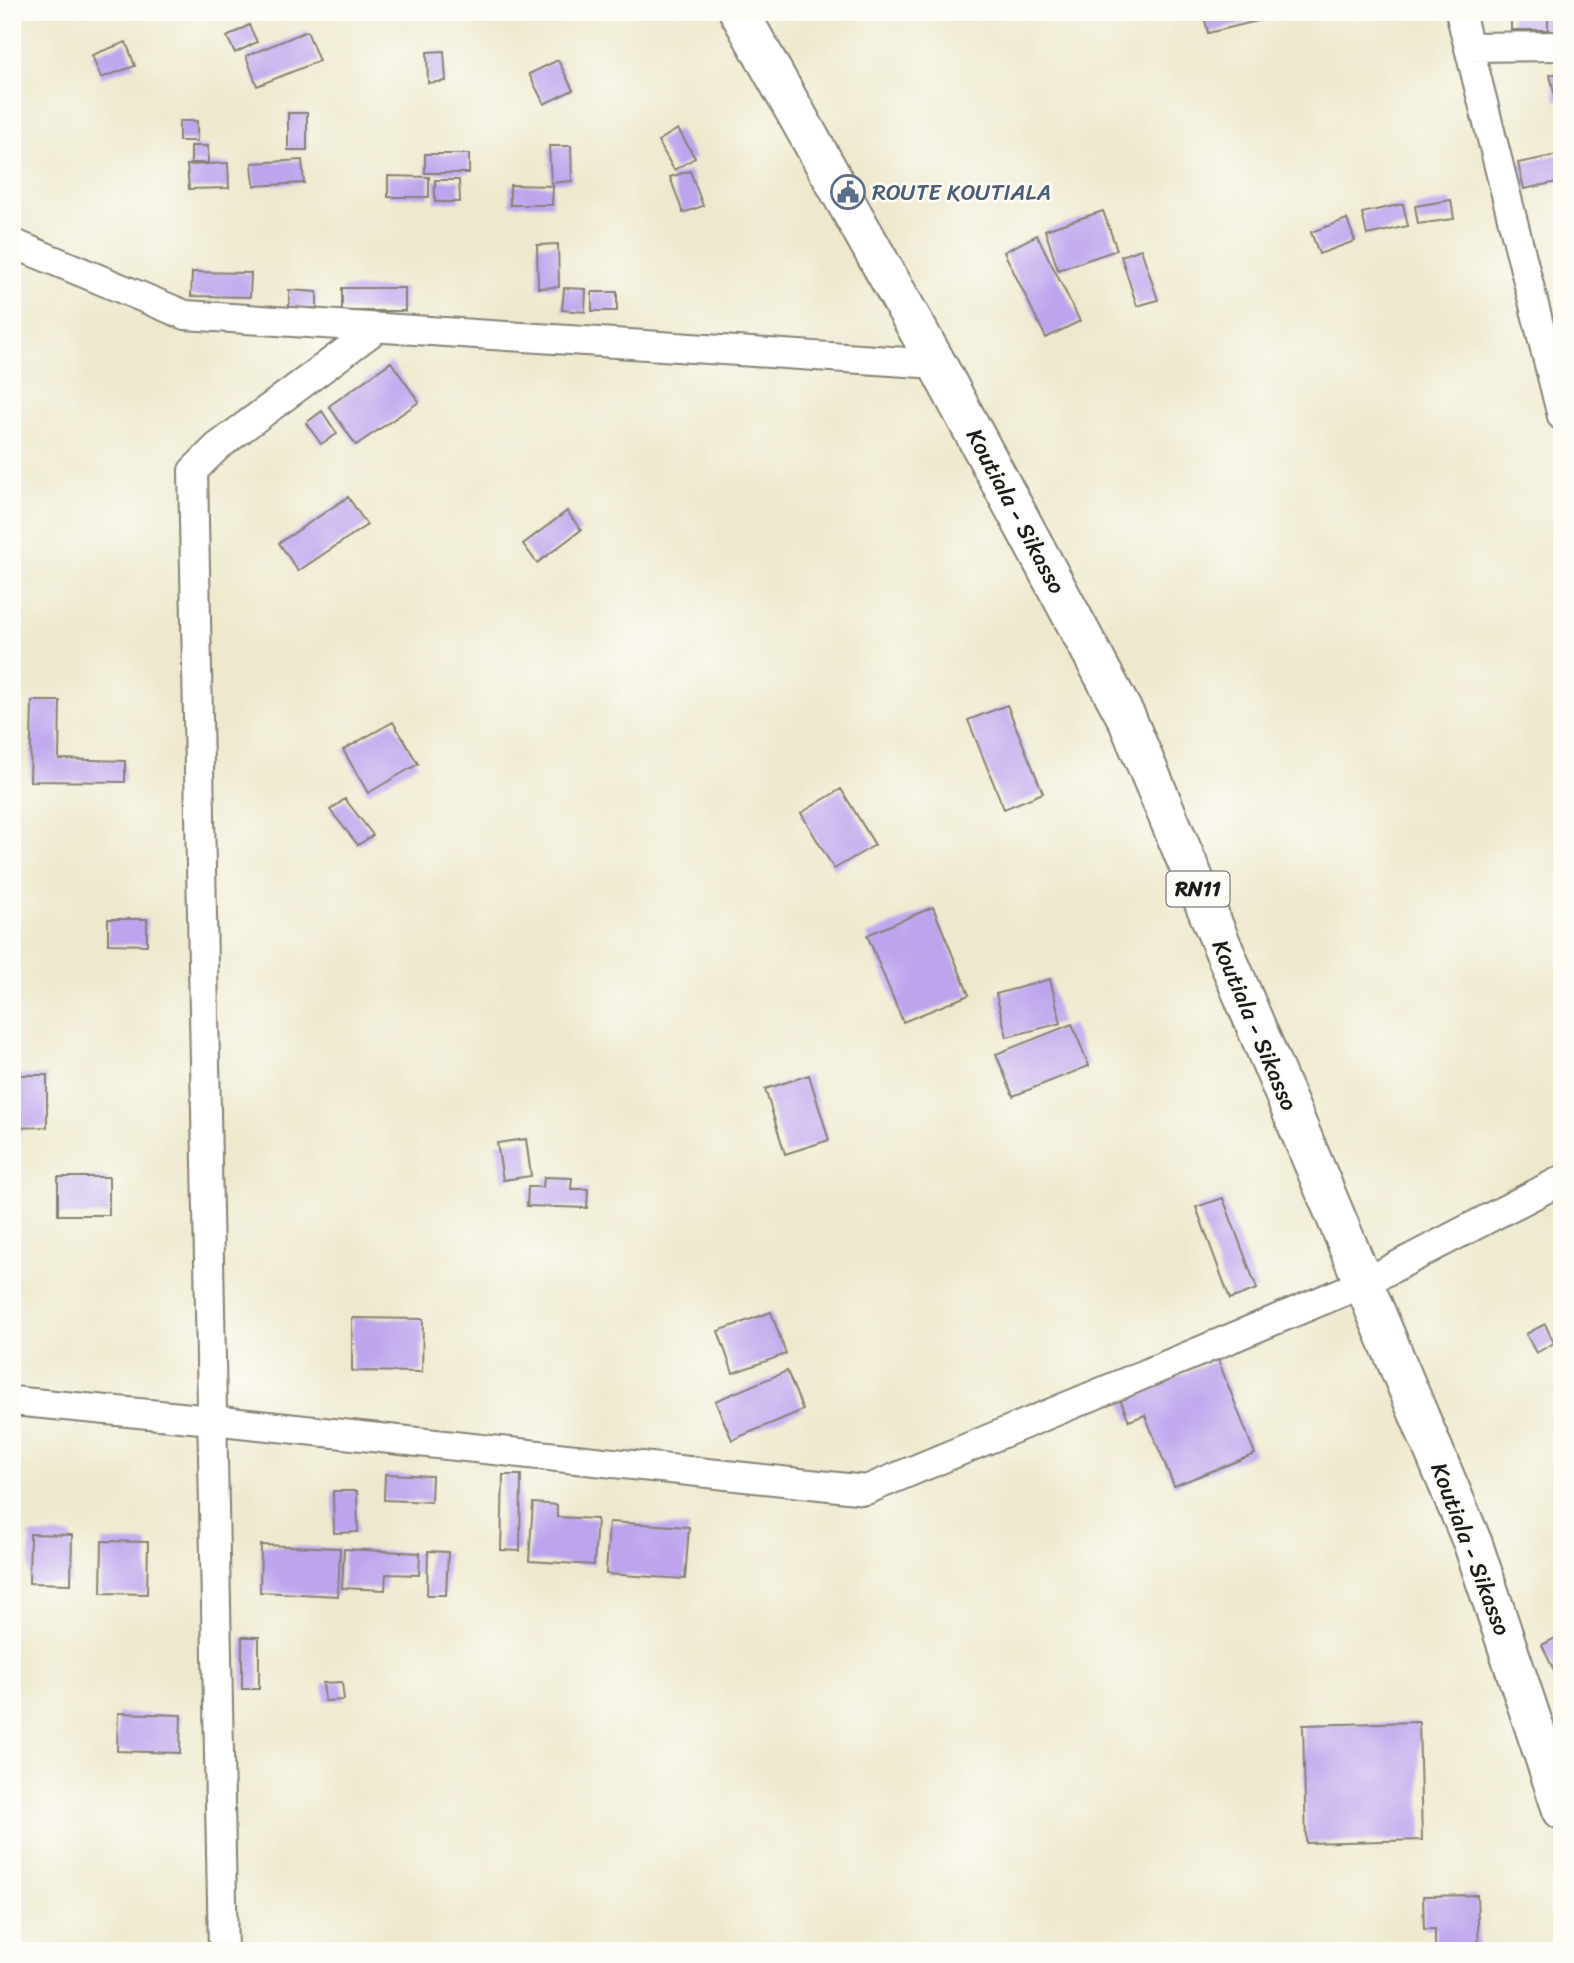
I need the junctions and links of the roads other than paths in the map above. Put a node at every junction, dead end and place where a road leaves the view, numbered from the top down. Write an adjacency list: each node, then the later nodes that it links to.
1 (739, 12): 7 (main road, Koutiala - Sikasso / RN11)
2 (1460, 12): 4 (street)
3 (1562, 46): 4 (street)
4 (1469, 47): 8 (street)
5 (12, 243): 6 (street)
6 (377, 328): 7 (street); 12 (street)
7 (937, 364): 10 (main road, Koutiala - Sikasso / RN11)
8 (1562, 416)
9 (1562, 1180): 10 (street)
10 (1364, 1283): 12 (street); 13 (main road, Koutiala - Sikasso / RN11)
11 (12, 1401): 12 (street)
12 (212, 1420): 14 (street)
13 (1561, 1802)
14 (223, 1951)

